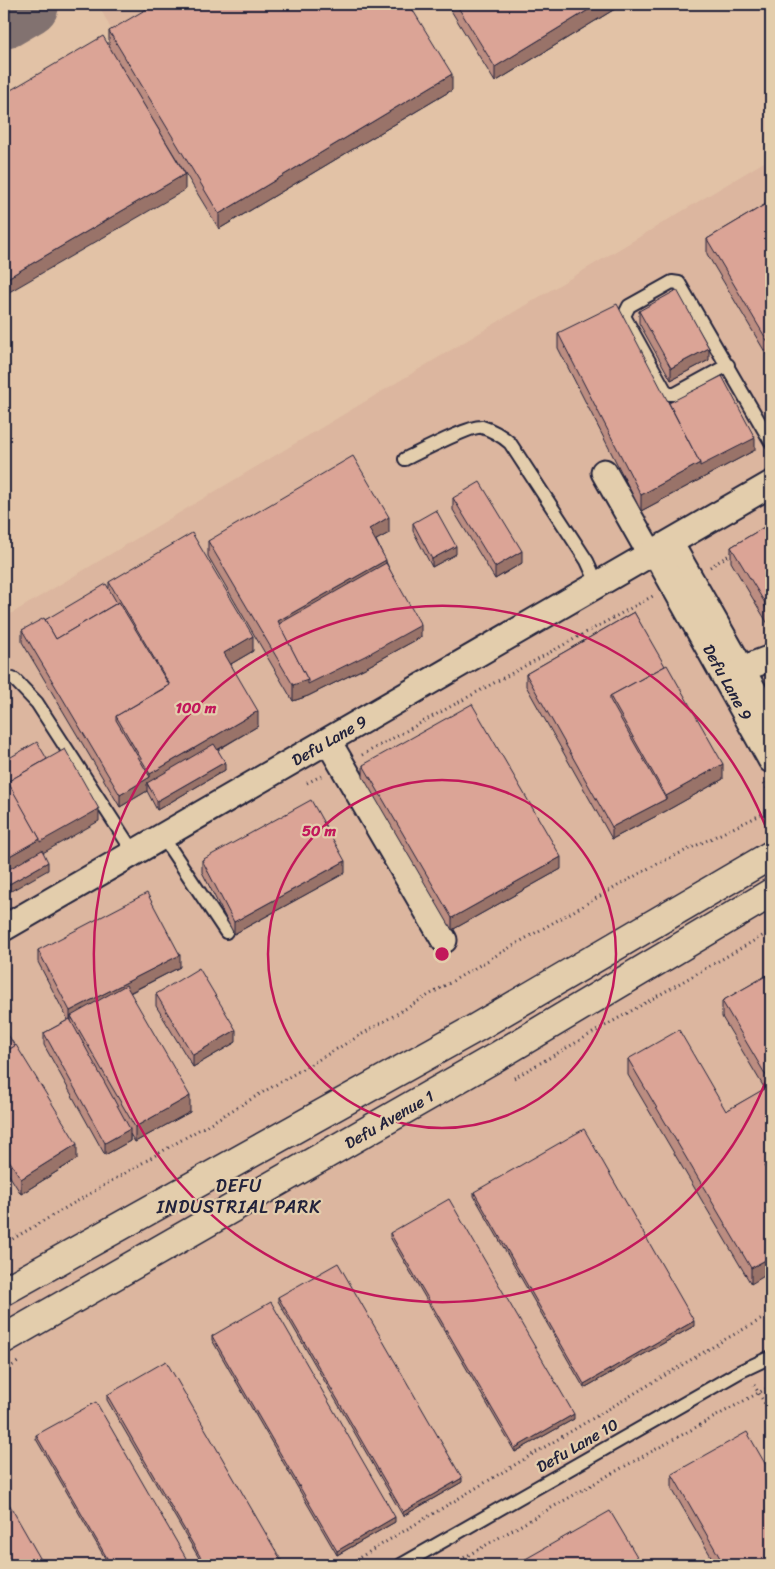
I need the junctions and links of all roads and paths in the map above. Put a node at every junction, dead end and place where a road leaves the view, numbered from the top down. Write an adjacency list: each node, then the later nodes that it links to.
1 (728, 365): 1 (lane); 2 (lane)
2 (771, 442)
3 (405, 459): 9 (lane)
4 (604, 472): 7 (street)
5 (771, 484): 7 (street, Defu Lane 9)
6 (740, 548): 8 (path)
7 (659, 550): 8 (street, Defu Lane 9); 9 (street, Defu Lane 9)
8 (682, 581): 11 (street, Defu Lane 9); 15 (street, Defu Lane 9); 16 (path)
9 (598, 585): 14 (street, Defu Lane 9)
10 (771, 658): 11 (street)
11 (742, 669): 13 (street, Defu Lane 9)
12 (4, 676): 20 (lane)
13 (771, 721)
14 (328, 741): 16 (street); 19 (street, Defu Lane 9)
15 (771, 760)
16 (342, 765): 17 (path); 25 (street)
17 (299, 787)
18 (771, 810): 26 (path)
19 (162, 836): 20 (street, Defu Lane 9); 24 (lane)
20 (134, 853): 23 (street, Defu Lane 9)
21 (771, 855): 27 (main road)
22 (771, 893): 29 (main road, Defu Avenue 1)
23 (4, 928)
24 (226, 932)
25 (444, 940)
26 (4, 1244)
27 (4, 1291)
28 (771, 1314): 37 (path)
29 (4, 1339)
30 (771, 1357): 31 (lane, Defu Lane 10)
31 (745, 1369): 33 (path); 38 (lane, Defu Lane 10)
32 (771, 1386): 33 (path)
33 (759, 1394): 34 (path); 39 (path)
34 (771, 1414)
35 (4, 1422): 36 (path)
36 (9, 1432)
37 (347, 1565)
38 (401, 1565)
39 (451, 1565)

